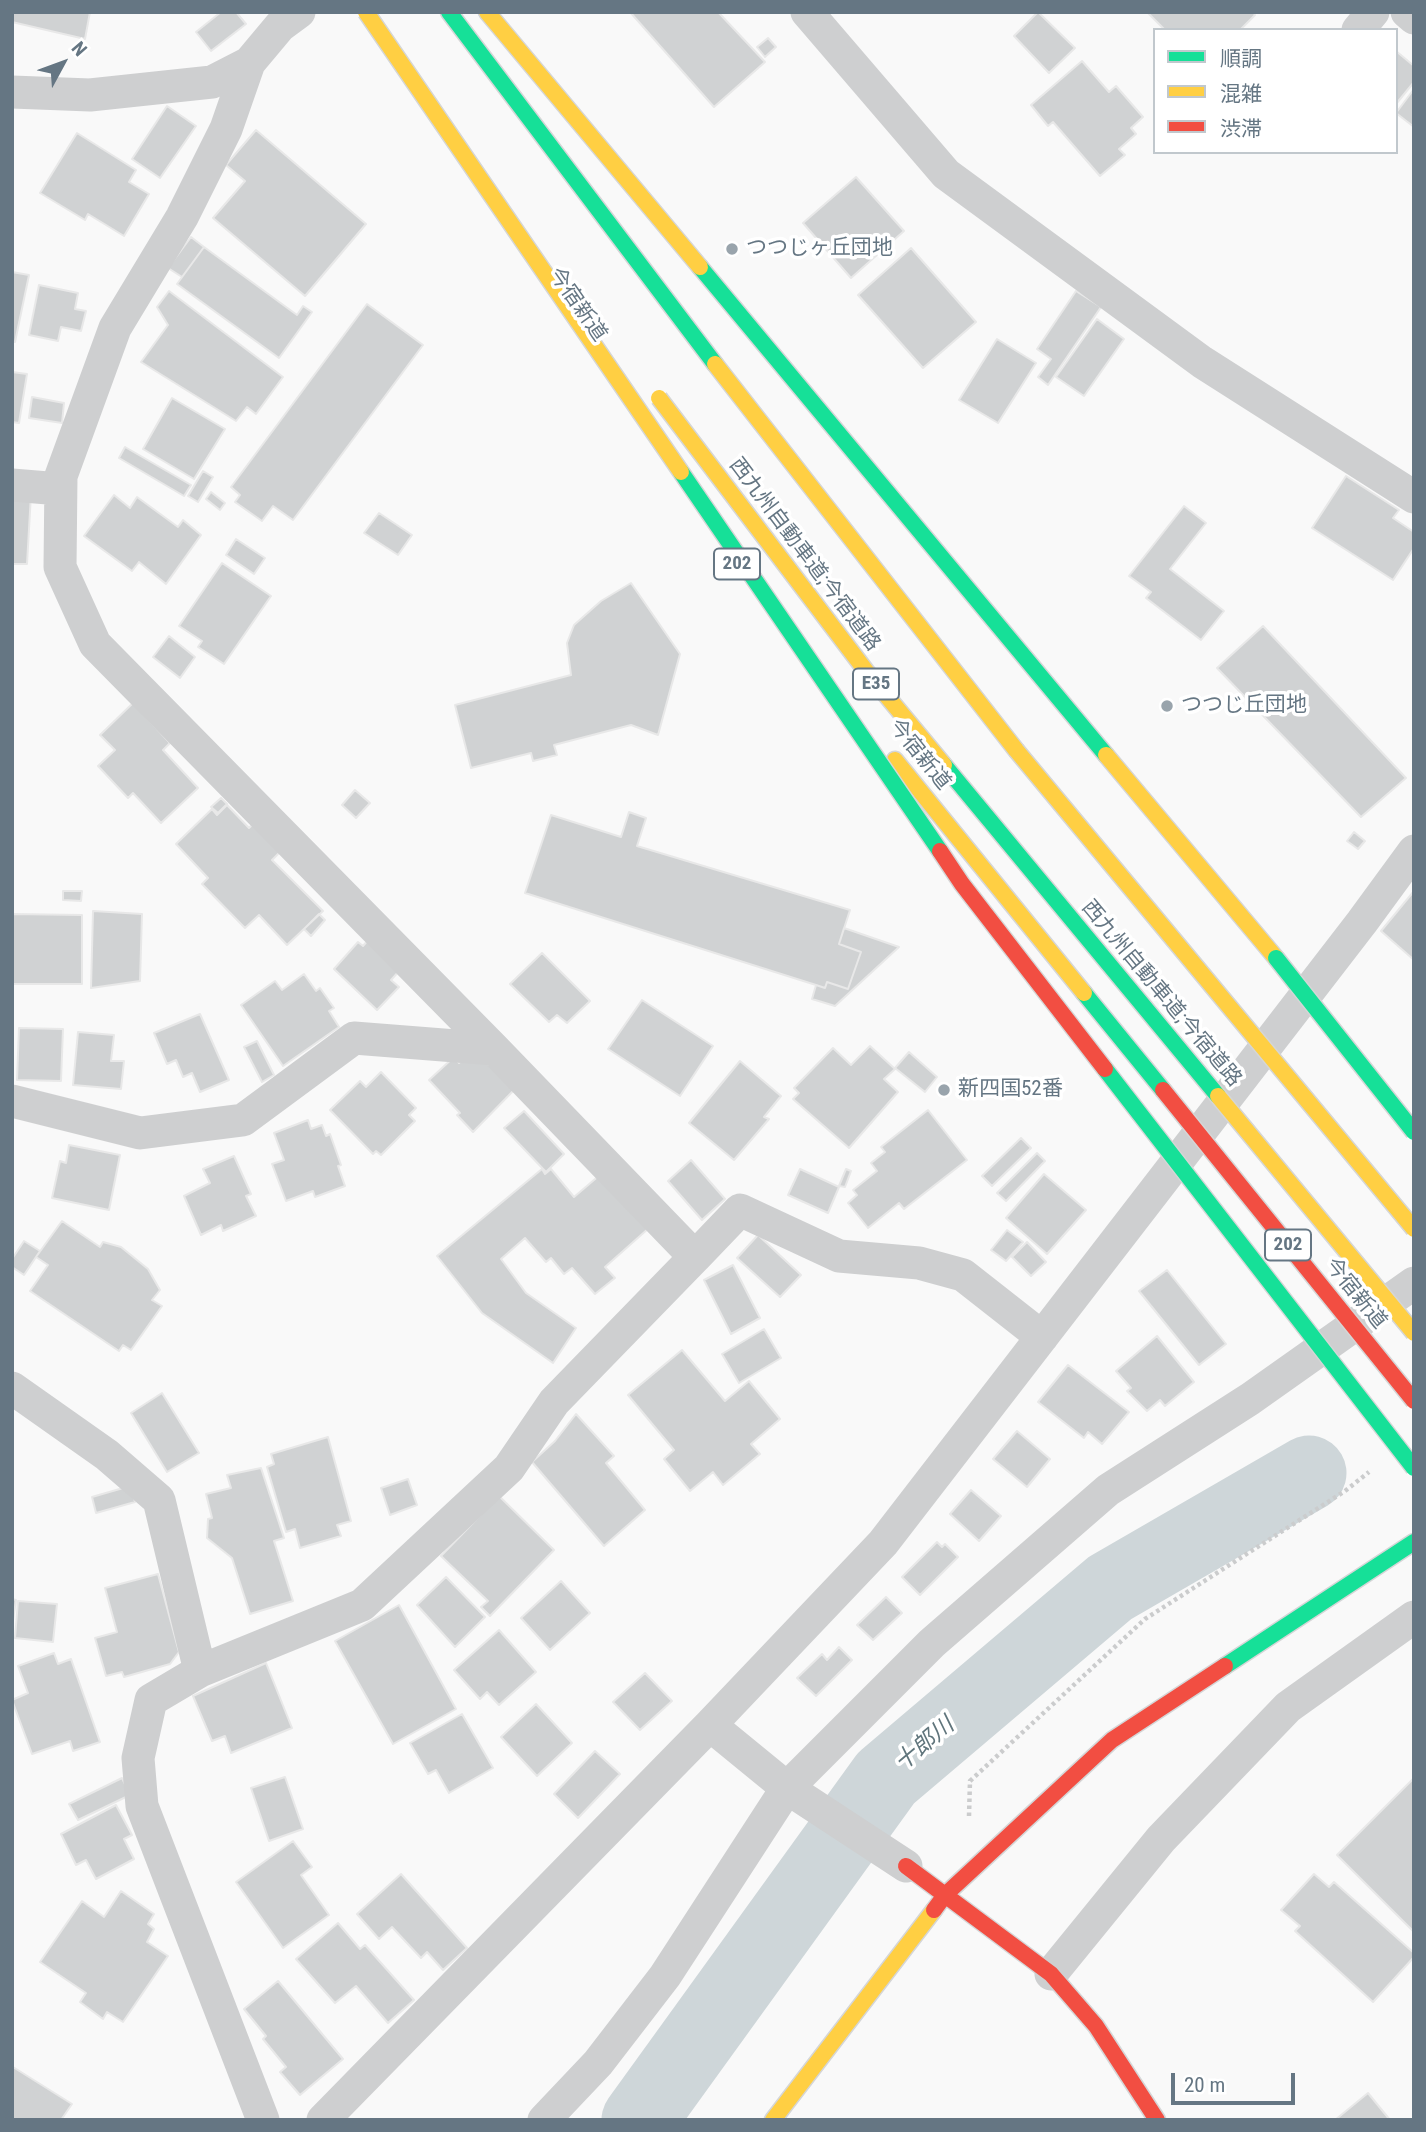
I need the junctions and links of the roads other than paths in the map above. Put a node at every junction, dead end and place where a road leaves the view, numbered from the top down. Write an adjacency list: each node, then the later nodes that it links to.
1 (299, 12): 11 (street)
2 (367, 12): 13 (main road, bridge); 29 (main road, bridge)
3 (449, 12): 22 (main road, 西九州自動車道;今宿道路, bridge)
4 (487, 12): 21 (main road, bridge)
5 (807, 12): 17 (street)
6 (1373, 12): 9 (street)
7 (1407, 12): 8 (street)
8 (1414, 18)
9 (1360, 28)
10 (370, 46): 28 (main road, 今宿新道 / 202, bridge)
11 (249, 63): 12 (street); 16 (street)
12 (12, 92)
13 (562, 269)
14 (646, 381): 25 (main road, 西九州自動車道;今宿道路 / E35, bridge)
15 (12, 485): 16 (street)
16 (60, 489): 19 (street)
17 (1414, 497)
18 (1414, 851): 26 (street)
19 (494, 1049): 20 (street); 23 (street)
20 (12, 1101)
21 (1414, 1132)
22 (1414, 1229)
23 (695, 1258): 26 (street); 32 (street)
24 (1414, 1283): 34 (street)
25 (1414, 1333)
26 (1042, 1337): 33 (street)
27 (12, 1388): 32 (street)
28 (1414, 1401)
29 (1414, 1468)
30 (1414, 1542): 36 (main road)
31 (1414, 1617): 37 (street)
32 (200, 1671): 38 (street)
33 (710, 1725): 34 (street); 39 (street)
34 (787, 1788): 35 (street); 40 (street)
35 (906, 1866): 36 (main road)
36 (944, 1895): 37 (main road); 41 (main road)
37 (1051, 1975): 42 (main road)
38 (263, 2120)
39 (323, 2120)
40 (544, 2120)
41 (773, 2120)
42 (1157, 2120)

